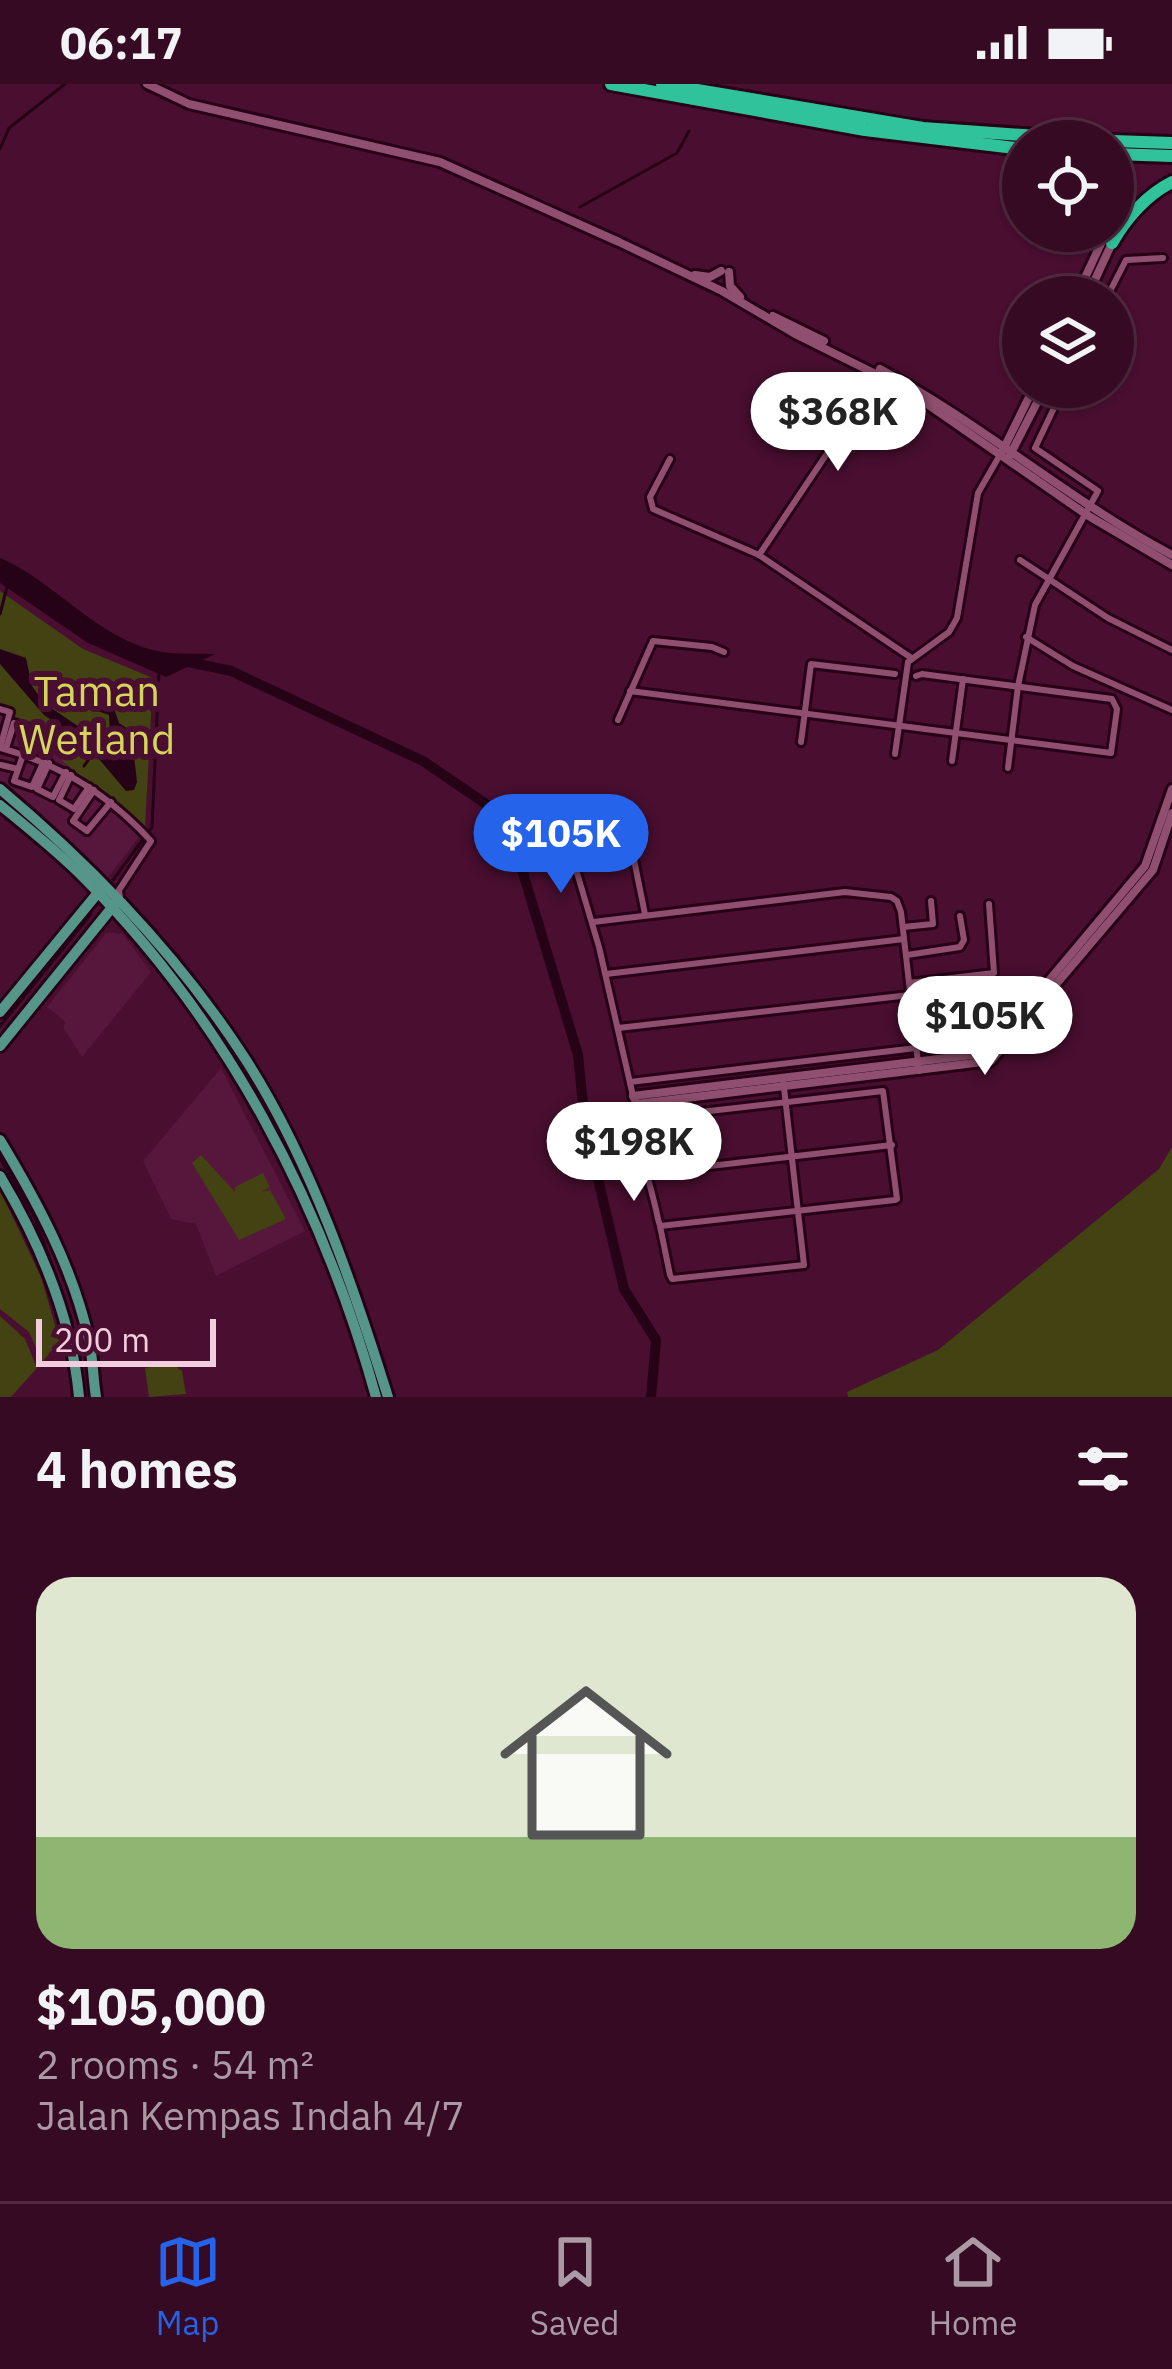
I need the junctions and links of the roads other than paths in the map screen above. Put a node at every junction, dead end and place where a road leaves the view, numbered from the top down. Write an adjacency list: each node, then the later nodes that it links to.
1 (147, 84): 13 (street)
2 (611, 84): 7 (highway)
3 (662, 84): 4 (highway)
4 (1002, 133)
5 (1134, 142): 6 (highway)
6 (1172, 143)
7 (1002, 151)
8 (1134, 155): 9 (highway)
9 (1172, 156)
10 (1172, 182): 11 (highway)
11 (1134, 210)
12 (1163, 258): 14 (street)
13 (682, 272): 15 (street); 15 (street)
14 (1118, 276)
15 (748, 304): 16 (street)
16 (881, 372): 20 (street); 23 (street)
17 (1025, 408): 20 (street)
18 (1032, 408): 20 (street)
19 (1054, 408): 22 (street)
20 (1005, 454): 22 (street); 31 (street)
21 (670, 459): 23 (street)
22 (1089, 512): 24 (street); 26 (street); 27 (street)
23 (759, 554): 31 (street)
24 (1172, 555)
25 (1020, 560): 27 (street)
26 (1172, 565)
27 (1048, 578): 28 (street); 29 (street)
28 (1027, 637): 35 (street); 38 (street)
29 (1172, 650)
30 (724, 652): 36 (street)
31 (910, 657): 41 (street)
32 (895, 674): 39 (street)
33 (916, 676): 34 (street)
34 (963, 679): 35 (street); 42 (street)
35 (1018, 686): 45 (street); 45 (street)
36 (630, 691): 39 (street); 40 (street)
37 (0, 709): 43 (street)
38 (1172, 710)
39 (804, 714): 41 (street); 46 (street)
40 (618, 720)
41 (899, 726): 42 (street); 50 (street)
42 (955, 734): 45 (street); 51 (street)
43 (2, 737): 48 (street)
44 (28, 740): 47 (street); 48 (street); 49 (street)
45 (1011, 741): 54 (street)
46 (801, 742)
47 (43, 745)
48 (2, 748): 49 (street)
49 (22, 754): 52 (street); 55 (street)
50 (895, 754)
51 (952, 761)
52 (46, 762): 55 (street); 56 (street); 56 (street)
53 (1, 765): 55 (street)
54 (1008, 768)
55 (18, 769)
56 (68, 774): 57 (street); 57 (street)
57 (92, 788): 60 (street); 61 (street)
58 (0, 789): 66 (main road)
59 (1172, 789): 79 (street)
60 (88, 799): 63 (street); 63 (street)
61 (111, 802): 63 (street); 68 (street)
62 (0, 805): 65 (main road)
63 (103, 812)
64 (1172, 813): 79 (street)
65 (78, 872): 66 (main road); 70 (main road)
66 (102, 888): 68 (main road); 70 (main road)
67 (931, 901): 75 (street)
68 (116, 903): 74 (main road); 76 (main road); 90 (main road)
69 (989, 904): 81 (street)
70 (82, 911): 83 (main road)
71 (644, 914): 73 (street); 73 (street); 75 (street)
72 (960, 916): 78 (street)
73 (593, 922): 80 (street)
74 (95, 927): 76 (main road); 85 (main road)
75 (903, 927): 77 (street)
76 (132, 932): 90 (main road)
77 (904, 939): 78 (street); 80 (street)
78 (907, 955): 81 (street)
79 (1066, 968): 87 (street)
80 (606, 974): 84 (street)
81 (910, 983): 82 (street)
82 (910, 995): 84 (street); 86 (street)
83 (0, 1012)
84 (618, 1028): 88 (street)
85 (0, 1046)
86 (916, 1048): 87 (street); 88 (street)
87 (918, 1067): 89 (street)
88 (630, 1082): 91 (street)
89 (784, 1083): 91 (street); 92 (street)
90 (254, 1087): 102 (main road); 103 (main road)
91 (633, 1096)
92 (786, 1102): 94 (street); 95 (street); 96 (street)
93 (0, 1140): 101 (main road)
94 (892, 1145): 95 (street); 98 (street)
95 (792, 1156): 96 (street); 98 (street)
96 (649, 1173): 99 (street)
97 (0, 1176): 100 (main road)
98 (798, 1211): 99 (street); 99 (street)
99 (660, 1226)
100 (79, 1397)
101 (96, 1397)
102 (376, 1397)
103 (388, 1397)

